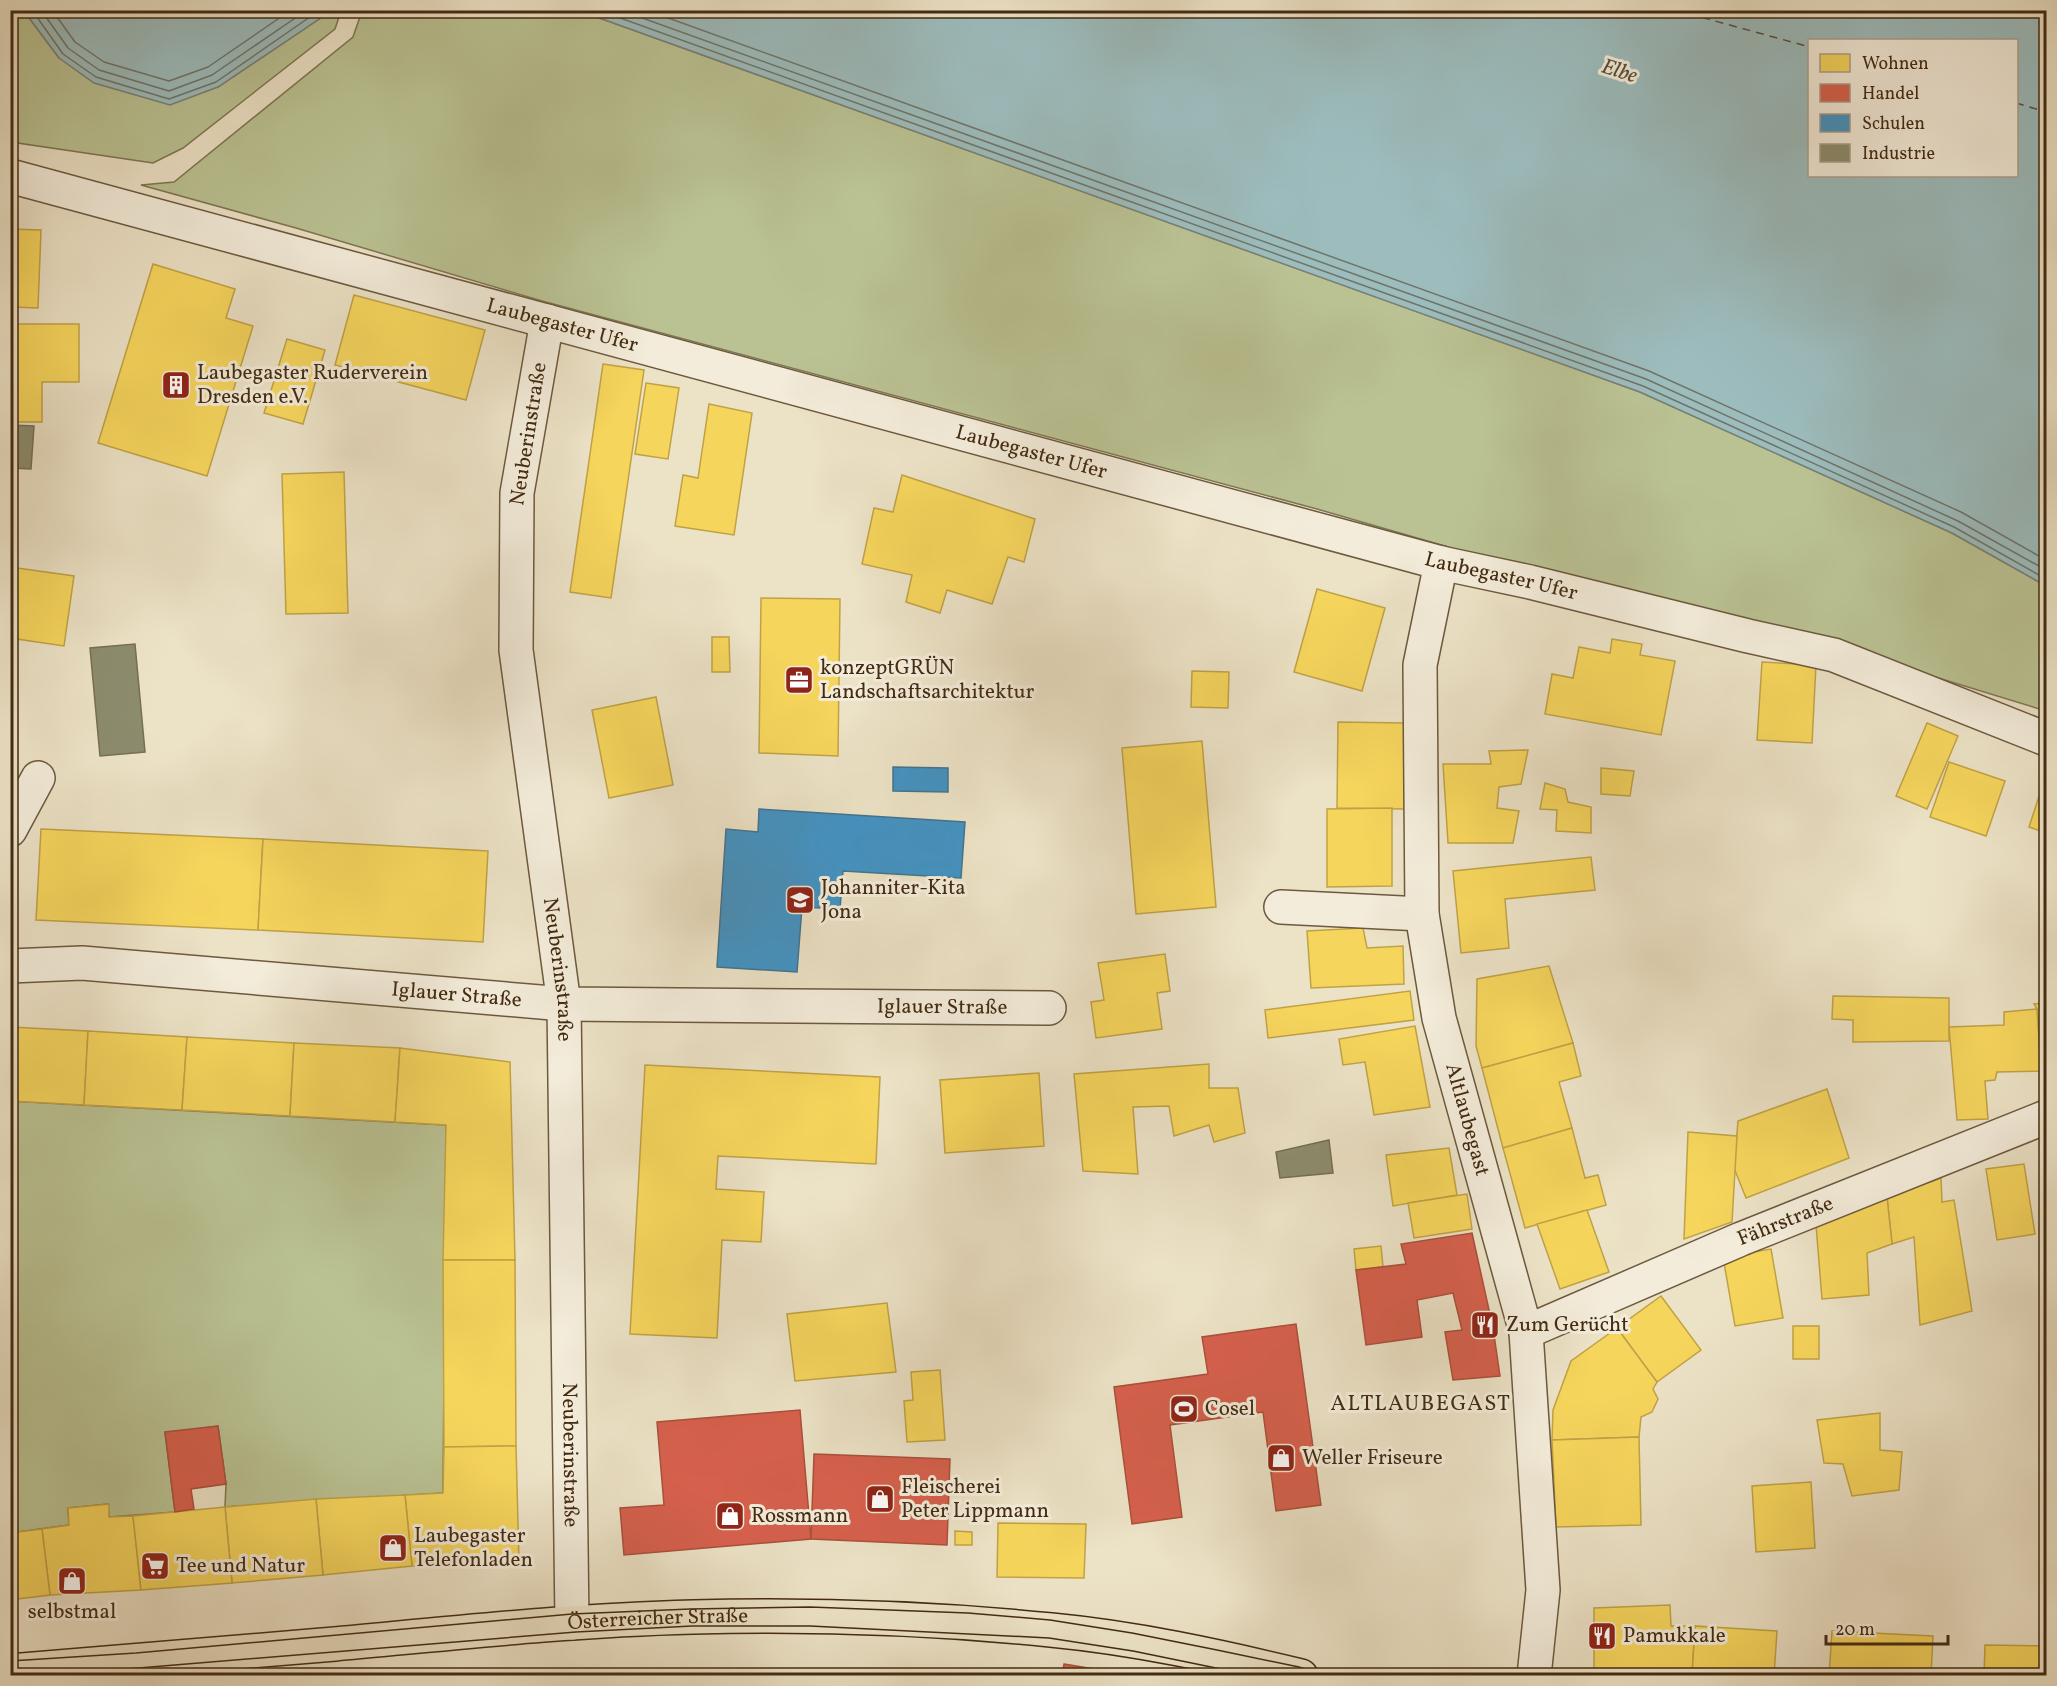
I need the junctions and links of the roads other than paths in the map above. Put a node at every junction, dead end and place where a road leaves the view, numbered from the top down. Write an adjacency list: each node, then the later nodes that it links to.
1 (10, 176): 2 (street, Laubegaster Ufer)
2 (547, 321): 3 (street, Laubegaster Ufer); 10 (street, Neuberinstraße)
3 (1442, 563): 4 (street, Laubegaster Ufer); 8 (street, Altlaubegast)
4 (2046, 739)
5 (38, 778): 6 (street)
6 (10, 830)
7 (1281, 907): 8 (street)
8 (1422, 914): 13 (street, Altlaubegast)
9 (10, 966): 10 (street, Iglauer Straße)
10 (564, 1004): 11 (street, Iglauer Straße); 14 (street, Neuberinstraße)
11 (1049, 1008)
12 (2046, 1117): 13 (street, Fährstraße)
13 (1526, 1332): 18 (street, Altlaubegast)
14 (572, 1623): 15 (main road, Österreicher Straße); 17 (main road, Österreicher Straße)
15 (141, 1668): 16 (main road, Österreicher Straße)
16 (10, 1671)
17 (1301, 1676)
18 (1534, 1676)

